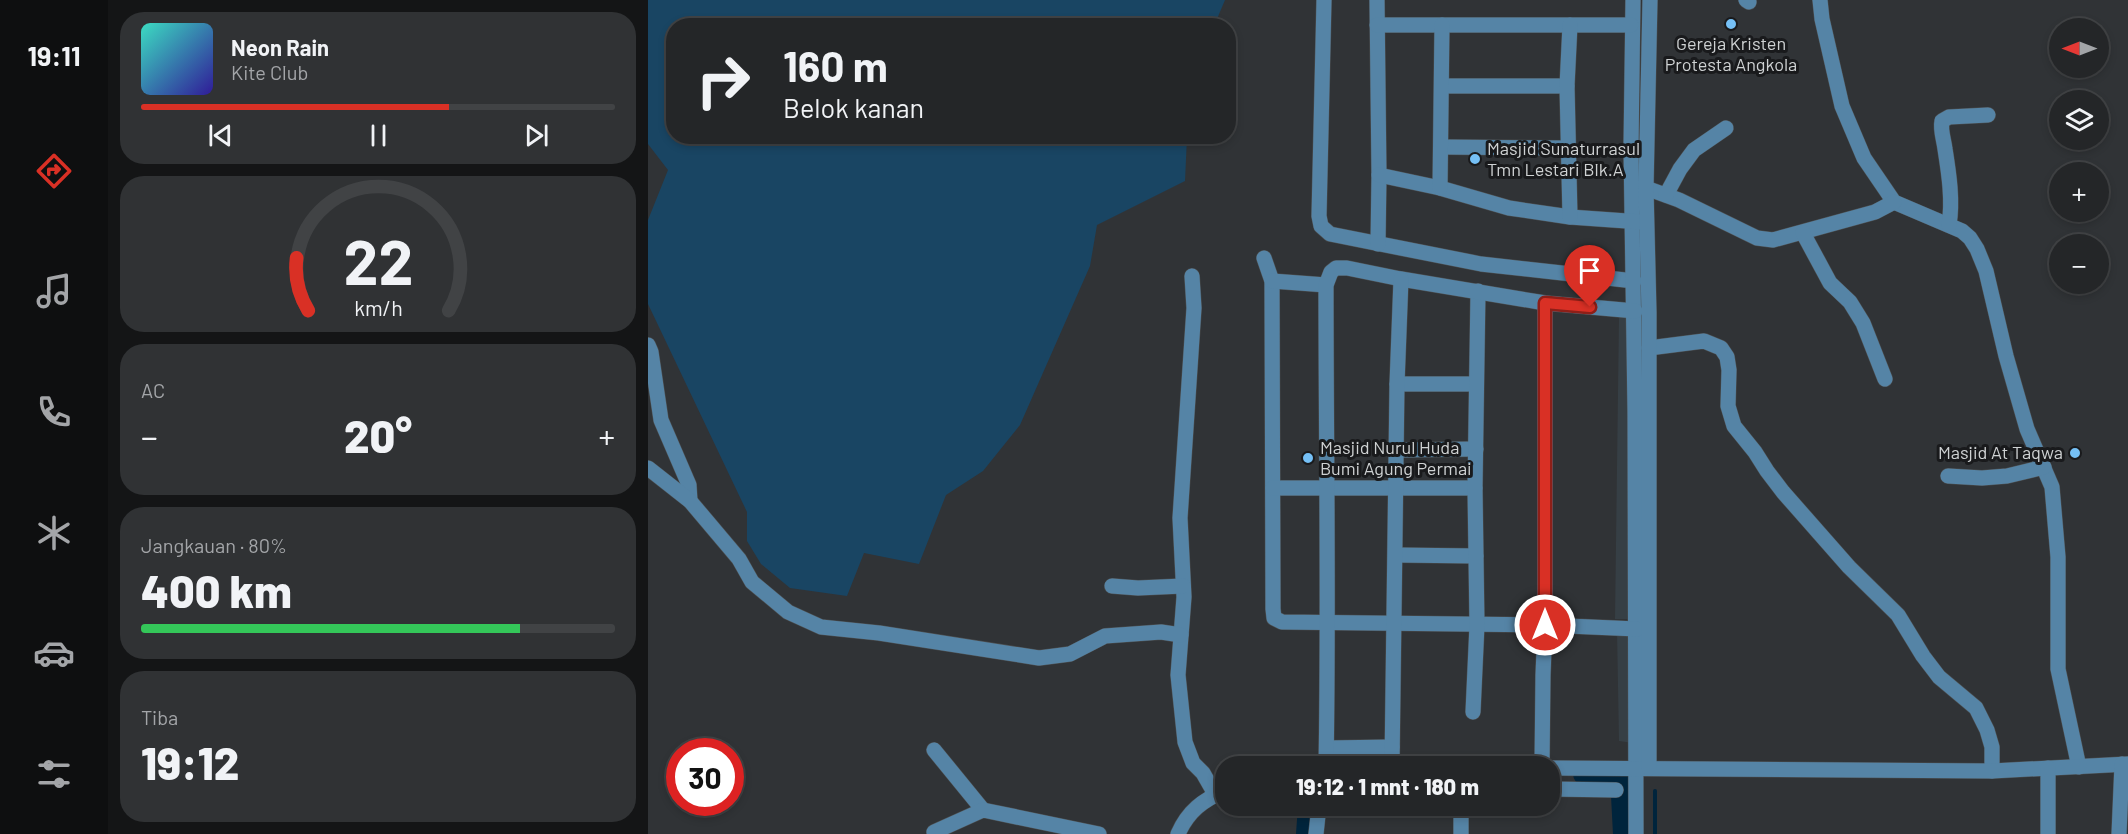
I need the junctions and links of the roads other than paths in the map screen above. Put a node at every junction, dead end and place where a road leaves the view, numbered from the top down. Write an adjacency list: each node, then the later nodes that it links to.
1 (1324, 0): 25 (street)
2 (1377, 0): 6 (street)
3 (1633, 0): 9 (street)
4 (1650, 0): 18 (street)
5 (1820, 0): 20 (street)
6 (1377, 25): 7 (street); 16 (street)
7 (1442, 25): 8 (street); 10 (street)
8 (1570, 25): 9 (street); 11 (street)
9 (1631, 25): 22 (street)
10 (1442, 86): 11 (street); 14 (street)
11 (1567, 86): 15 (street)
12 (1988, 115): 23 (street)
13 (1726, 128): 19 (street)
14 (1442, 147): 15 (street); 17 (street)
15 (1568, 148): 21 (street)
16 (1379, 175): 17 (street); 25 (street)
17 (1440, 188): 21 (street)
18 (1646, 188): 19 (street); 22 (street)
19 (1666, 195): 24 (street)
20 (1894, 202): 23 (street); 24 (street)
21 (1570, 217): 22 (street)
22 (1641, 222): 30 (street); 36 (street)
23 (1949, 225): 42 (street)
24 (1803, 233): 37 (street)
25 (1378, 244): 30 (street)
26 (1264, 258): 29 (street)
27 (1192, 276): 53 (street)
28 (1401, 279): 31 (street); 32 (street); 38 (street)
29 (1272, 281): 31 (street); 46 (street)
30 (1634, 281): 34 (street)
31 (1326, 285): 45 (street)
32 (1478, 291): 33 (street); 39 (street)
33 (1545, 303): 34 (street); 57 (street)
34 (1635, 311): 58 (street)
35 (648, 345): 49 (street)
36 (1649, 348): 70 (street); 72 (street)
37 (1885, 379)
38 (1397, 384): 39 (street); 41 (street)
39 (1476, 384): 40 (street)
40 (1476, 449): 41 (street); 47 (street)
41 (1396, 450): 48 (street)
42 (2044, 467): 44 (street); 68 (street)
43 (648, 468): 49 (street)
44 (1948, 476)
45 (1326, 487): 46 (street); 48 (street); 55 (street)
46 (1273, 488): 55 (street)
47 (1475, 488): 48 (street); 51 (street)
48 (1396, 489): 50 (street)
49 (690, 501): 59 (street)
50 (1396, 555): 51 (street); 54 (street)
51 (1476, 556): 56 (street)
52 (1112, 586): 53 (street)
53 (1184, 586): 59 (street)
54 (1394, 622): 55 (street); 56 (street); 61 (street)
55 (1329, 623): 62 (street)
56 (1477, 625): 57 (street); 60 (street)
57 (1545, 625): 58 (street); 66 (street)
58 (1636, 629): 70 (street)
59 (1181, 635): 73 (street)
60 (1473, 712)
61 (1392, 747): 62 (street); 65 (street)
62 (1327, 748): 64 (street)
63 (934, 750): 78 (street)
64 (1327, 756)
65 (1392, 756)
66 (1542, 756)
67 (2125, 764): 68 (street); 77 (street)
68 (2079, 767): 71 (street)
69 (1560, 768): 70 (street)
70 (1642, 768): 72 (street); 86 (street)
71 (2048, 768): 72 (street); 87 (street)
72 (1992, 771)
73 (1215, 786)
74 (1560, 789): 75 (street)
75 (1616, 790)
76 (1215, 795): 83 (street)
77 (2124, 801): 88 (street)
78 (983, 810): 81 (street); 82 (street)
79 (1318, 816): 84 (street)
80 (1461, 816): 85 (street)
81 (934, 832)
82 (1099, 834)
83 (1178, 834)
84 (1316, 834)
85 (1461, 834)
86 (1636, 834)
87 (2048, 834)
88 (2119, 834)

